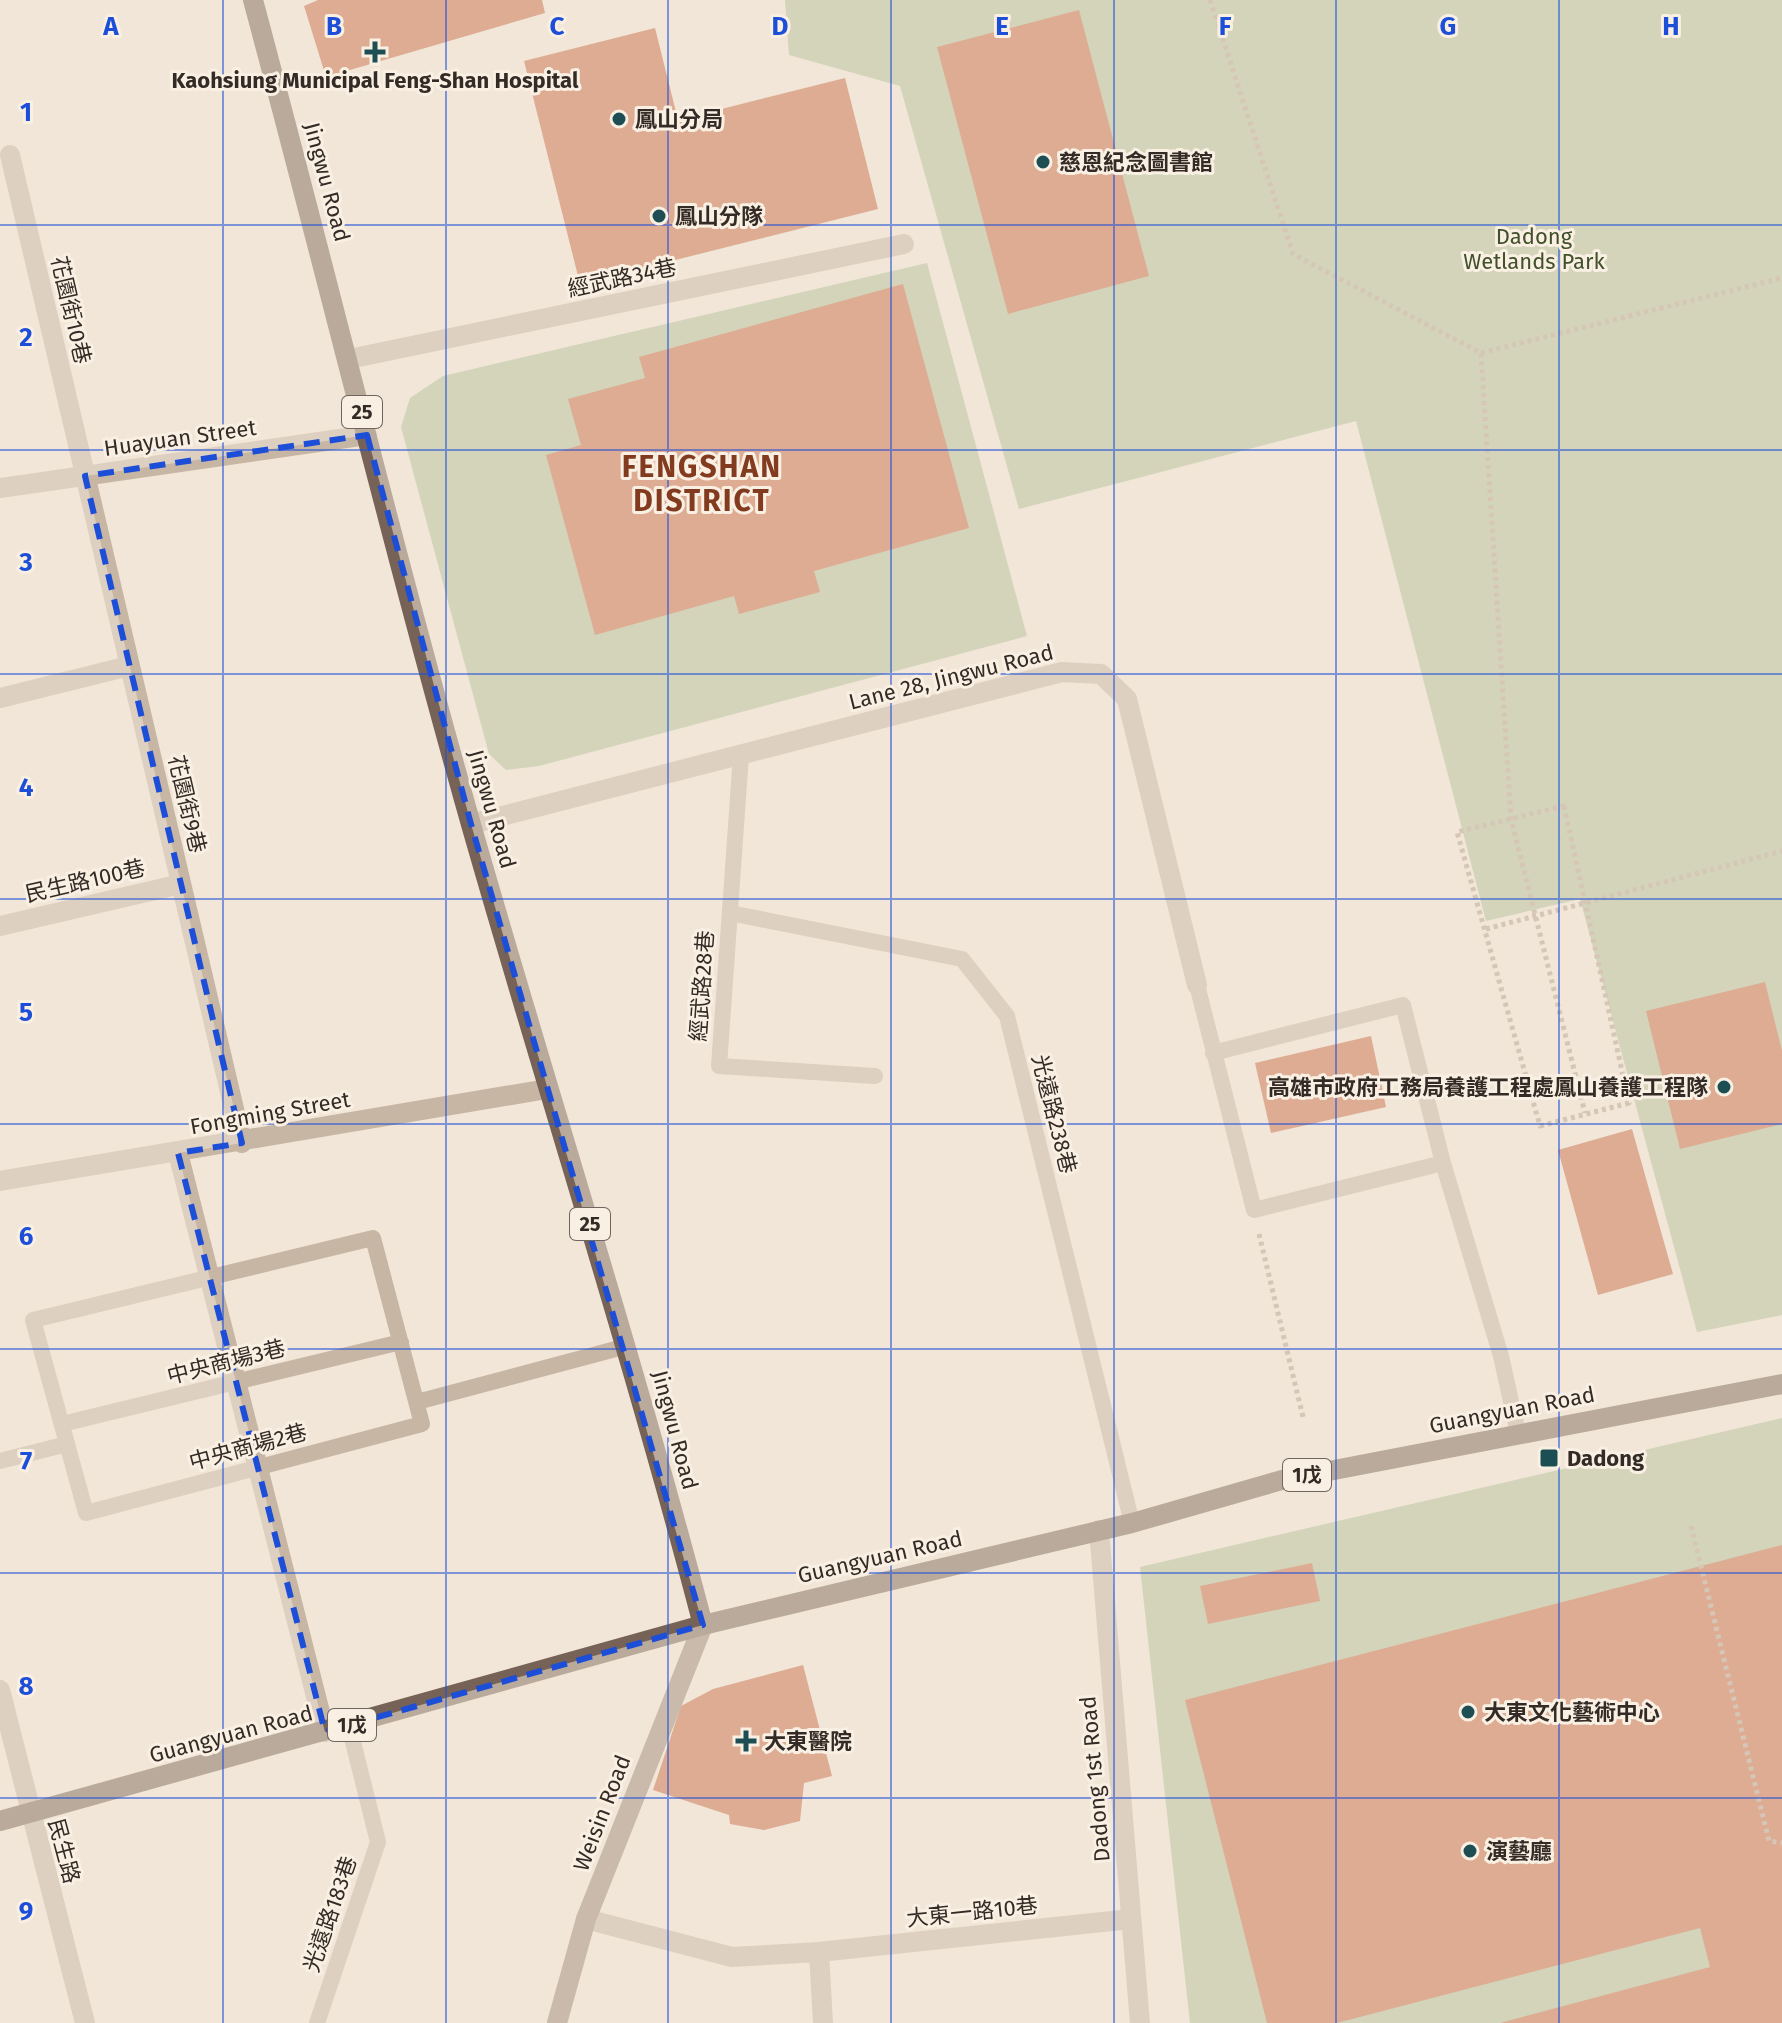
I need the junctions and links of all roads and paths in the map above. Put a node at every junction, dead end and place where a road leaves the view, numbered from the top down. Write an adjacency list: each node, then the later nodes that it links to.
1 (253, 0): 7 (main road, Jingwu Road / 25)
2 (1210, 0): 6 (path)
3 (10, 155): 9 (street, 花園街10巷)
4 (904, 244): 7 (street, 經武路34巷)
5 (1782, 278): 6 (path)
6 (1481, 353): 14 (path)
7 (349, 359): 8 (main road, Jingwu Road / 25)
8 (367, 435): 9 (street, Huayuan Street); 15 (main road, Jingwu Road / 25)
9 (85, 476): 10 (street, Huayuan Street); 11 (street, 花園街9巷)
10 (0, 488)
11 (129, 666): 12 (street); 17 (street, 花園街9巷)
12 (0, 698)
13 (741, 755): 15 (street, Lane 28, Jingwu Road); 19 (lane, 經武路28巷); 23 (street, Lane 28, Jingwu Road)
14 (1511, 819): 18 (path); 20 (path); 22 (path)
15 (471, 824): 26 (main road, Jingwu Road / 25)
16 (1782, 851): 18 (path)
17 (181, 884): 21 (street, 民生路100巷); 28 (street, 花園街9巷)
18 (1585, 902): 20 (path); 27 (path)
19 (730, 913): 25 (lane, 經武路28巷); 45 (lane, 光遠路238巷)
20 (1536, 915): 22 (path); 27 (path)
21 (0, 926)
22 (1486, 929): 27 (path)
23 (1197, 985): 24 (lane, Lane 28, Jingwu Road)
24 (1213, 1053): 30 (lane); 32 (lane, Lane 28, Jingwu Road)
25 (875, 1076)
26 (547, 1089): 28 (street, Fongming Street); 35 (main road, Jingwu Road / 25)
27 (1585, 1113)
28 (242, 1143): 29 (street, Fongming Street)
29 (178, 1153): 31 (street, Fongming Street); 33 (street)
30 (1443, 1163): 32 (lane); 41 (lane)
31 (0, 1181)
32 (1254, 1210): 39 (path)
33 (209, 1276): 34 (lane); 36 (street); 40 (lane)
34 (401, 1342): 36 (lane, 中央商場3巷); 38 (lane)
35 (627, 1346): 38 (lane); 48 (main road, Jingwu Road / 25)
36 (235, 1382): 40 (lane, 中央商場3巷); 44 (street)
37 (1782, 1384): 41 (main road, Guangyuan Road / 1戊)
38 (417, 1402): 44 (lane, 中央商場2巷)
39 (1303, 1417)
40 (62, 1424): 42 (lane)
41 (1518, 1433): 45 (main road, Guangyuan Road / 1戊)
42 (67, 1444): 43 (lane); 44 (lane, 中央商場2巷)
43 (0, 1461)
44 (256, 1467): 51 (street)
45 (1132, 1523): 47 (main road, Guangyuan Road / 1戊)
46 (1691, 1526): 54 (path)
47 (1099, 1530): 48 (main road, Guangyuan Road / 1戊); 56 (street, Dadong 1st Road)
48 (703, 1625): 50 (main road, Guangyuan Road / 1戊); 55 (main road, Weisin Road)
49 (0, 1690): 52 (street, 民生路)
50 (349, 1726): 51 (main road, Guangyuan Road / 1戊); 59 (lane, 光遠路183巷)
51 (325, 1732): 52 (main road, Guangyuan Road / 1戊)
52 (29, 1814): 53 (main road, Guangyuan Road / 1戊); 58 (street, 民生路)
53 (0, 1821)
54 (1782, 1843)
55 (586, 1919): 57 (street, 大東一路10巷); 60 (main road, Weisin Road)
56 (1131, 1919): 57 (street, 大東一路10巷); 62 (street, Dadong 1st Road)
57 (819, 1952): 61 (street)
58 (85, 2023)
59 (317, 2023)
60 (557, 2023)
61 (823, 2023)
62 (1140, 2023)

